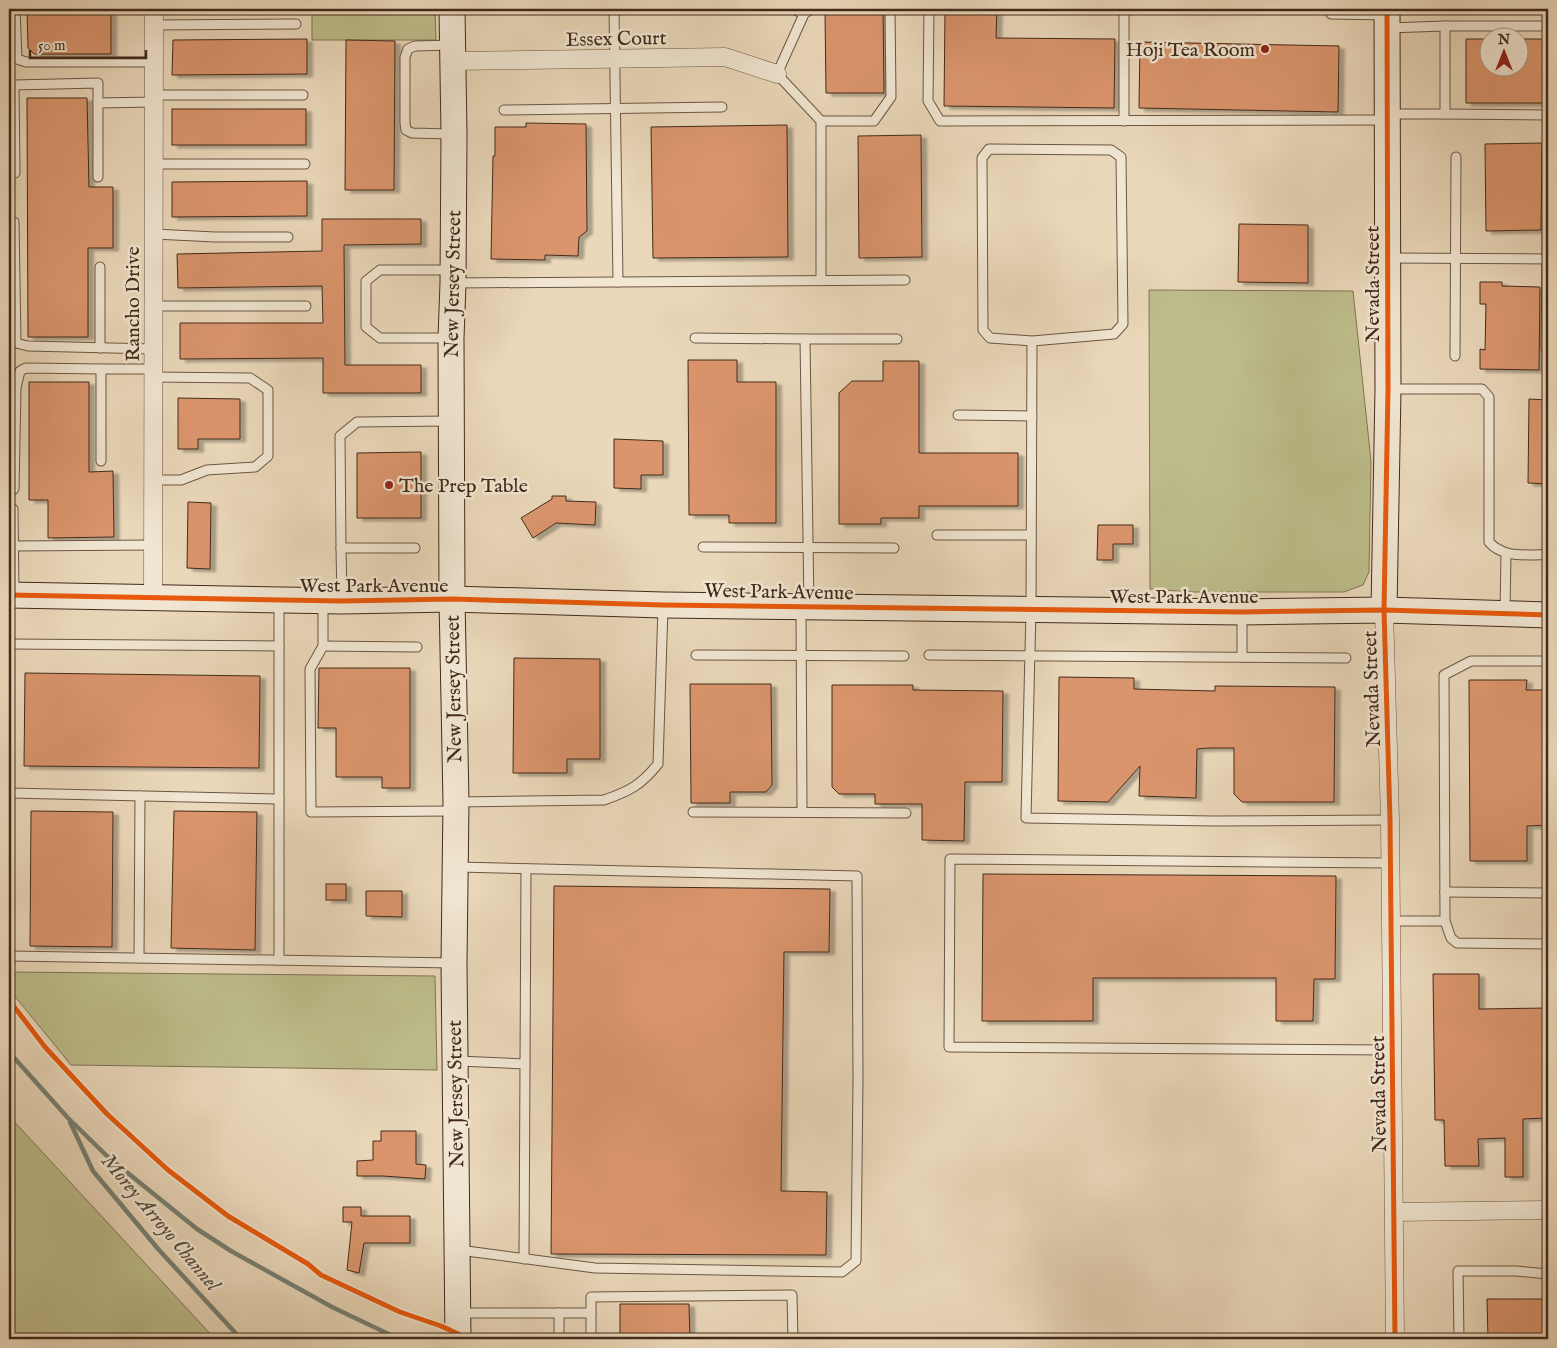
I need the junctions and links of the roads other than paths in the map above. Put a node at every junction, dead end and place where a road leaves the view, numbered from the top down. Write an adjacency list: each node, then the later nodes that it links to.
1 (15, 9): 17 (lane)
2 (452, 9): 15 (street, New Jersey Street)
3 (614, 9): 16 (lane)
4 (793, 9): 7 (lane)
5 (890, 9): 29 (lane)
6 (928, 9): 28 (lane)
7 (807, 11): 18 (lane)
8 (1124, 14): 28 (lane)
9 (1331, 14): 11 (lane)
10 (154, 17): 12 (lane); 17 (street, Rancho Drive)
11 (1387, 17): 13 (lane); 27 (street, Nevada Street)
12 (296, 24)
13 (1445, 26): 14 (lane); 25 (lane)
14 (1548, 26)
15 (452, 53): 16 (street, Essex Court); 30 (street, New Jersey Street); 30 (lane)
16 (616, 59): 18 (street, Essex Court); 24 (lane)
17 (154, 62): 20 (street, Rancho Drive)
18 (777, 74): 29 (lane)
19 (303, 95): 20 (lane)
20 (155, 99): 21 (lane); 32 (street, Rancho Drive)
21 (98, 104): 35 (lane); 36 (lane)
22 (722, 107): 24 (lane)
23 (504, 110): 24 (lane)
24 (615, 110): 47 (lane)
25 (1445, 114): 26 (lane); 27 (lane)
26 (1548, 115)
27 (1387, 117): 28 (lane); 40 (street, Nevada Street)
28 (1124, 121)
29 (821, 122): 45 (lane)
30 (454, 134): 44 (street, New Jersey Street)
31 (1456, 157): 41 (lane)
32 (154, 164): 33 (lane); 38 (street, Rancho Drive)
33 (304, 164)
34 (1548, 172): 42 (lane)
35 (15, 173)
36 (98, 177)
37 (14, 222): 55 (lane)
38 (154, 234): 39 (lane); 48 (street, Rancho Drive)
39 (288, 237)
40 (1387, 258): 41 (lane); 61 (street, Nevada Street)
41 (1456, 258): 42 (lane); 58 (lane)
42 (1548, 259): 57 (lane)
43 (100, 267): 55 (lane)
44 (453, 276): 47 (lane); 50 (street, New Jersey Street); 50 (lane)
45 (821, 280): 46 (lane); 47 (lane)
46 (905, 280)
47 (618, 282)
48 (153, 306): 49 (lane); 56 (street, Rancho Drive)
49 (306, 306)
50 (450, 338): 64 (street, New Jersey Street)
51 (695, 338): 52 (lane)
52 (805, 339): 53 (lane); 74 (lane)
53 (897, 339)
54 (1032, 341): 54 (lane); 63 (lane)
55 (100, 348): 56 (lane)
56 (153, 349): 60 (street, Rancho Drive)
57 (1548, 349)
58 (1455, 356)
59 (101, 368): 60 (lane); 65 (lane); 67 (lane)
60 (153, 373): 66 (street, Rancho Drive); 66 (lane)
61 (1388, 389): 78 (lane); 88 (street, Nevada Street)
62 (958, 416): 63 (lane)
63 (1032, 416): 70 (lane)
64 (452, 421): 75 (lane); 82 (street, New Jersey Street)
65 (101, 461)
66 (153, 480): 71 (street, Rancho Drive)
67 (14, 489)
68 (13, 509): 72 (lane)
69 (937, 535): 70 (lane)
70 (1030, 535): 87 (lane)
71 (153, 545): 72 (lane); 81 (street, Rancho Drive)
72 (13, 546): 80 (lane)
73 (703, 547): 74 (lane)
74 (808, 547): 77 (lane); 86 (lane)
75 (341, 548): 76 (lane); 84 (lane)
76 (414, 548)
77 (894, 548)
78 (1506, 554): 79 (lane); 90 (lane)
79 (1548, 555)
80 (11, 595): 81 (street, West Park Avenue)
81 (153, 598): 83 (street, West Park Avenue)
82 (452, 599): 84 (street, West Park Avenue); 85 (street, West Park Avenue); 107 (street, New Jersey Street)
83 (279, 600): 84 (street, West Park Avenue); 93 (lane)
84 (332, 601): 94 (lane)
85 (663, 605): 86 (street, West Park Avenue); 107 (lane)
86 (805, 606): 87 (street, West Park Avenue); 98 (lane)
87 (1030, 609): 89 (street, West Park Avenue); 99 (lane)
88 (1384, 610): 89 (street, West Park Avenue); 90 (street, West Park Avenue); 111 (street, Nevada Street)
89 (1242, 612): 101 (lane)
90 (1505, 614): 91 (street, West Park Avenue)
91 (1548, 615)
92 (9, 644): 93 (lane)
93 (279, 646): 106 (lane)
94 (323, 646): 95 (lane); 107 (lane)
95 (417, 646)
96 (929, 654): 99 (lane)
97 (696, 655): 98 (lane)
98 (802, 655): 100 (lane); 109 (lane)
99 (1030, 655): 101 (lane); 111 (lane)
100 (904, 656)
101 (1242, 657): 102 (lane)
102 (1346, 658)
103 (1548, 661): 115 (lane)
104 (9, 793): 105 (lane)
105 (140, 796): 106 (lane); 121 (lane)
106 (279, 799): 122 (lane)
107 (456, 806): 113 (street, New Jersey Street)
108 (694, 812): 109 (lane)
109 (802, 812): 110 (lane)
110 (906, 813)
111 (1390, 820): 112 (street, Nevada Street)
112 (1391, 864): 117 (street, Nevada Street); 124 (lane)
113 (455, 867): 114 (lane); 123 (street, New Jersey Street)
114 (526, 869): 126 (lane); 130 (lane)
115 (1445, 892): 116 (lane); 118 (lane)
116 (1548, 893)
117 (1391, 921): 118 (lane); 124 (street, Nevada Street)
118 (1446, 921): 119 (lane)
119 (1548, 944)
120 (9, 956): 121 (lane)
121 (139, 958): 122 (lane)
122 (279, 960): 123 (lane)
123 (454, 963): 125 (street, New Jersey Street)
124 (1393, 1050): 128 (street, Nevada Street)
125 (455, 1061): 126 (lane); 129 (street, New Jersey Street)
126 (525, 1064): 130 (lane)
127 (1548, 1210): 128 (street)
128 (1394, 1212): 139 (street, Nevada Street)
129 (457, 1250): 130 (lane); 132 (street, New Jersey Street)
130 (524, 1259)
131 (1548, 1274): 140 (lane)
132 (458, 1313): 133 (lane); 135 (street, New Jersey Street)
133 (559, 1313): 134 (lane); 136 (lane)
134 (591, 1313): 137 (lane); 138 (lane)
135 (458, 1339)
136 (559, 1339)
137 (591, 1339)
138 (793, 1339)
139 (1395, 1339)
140 (1459, 1339)

